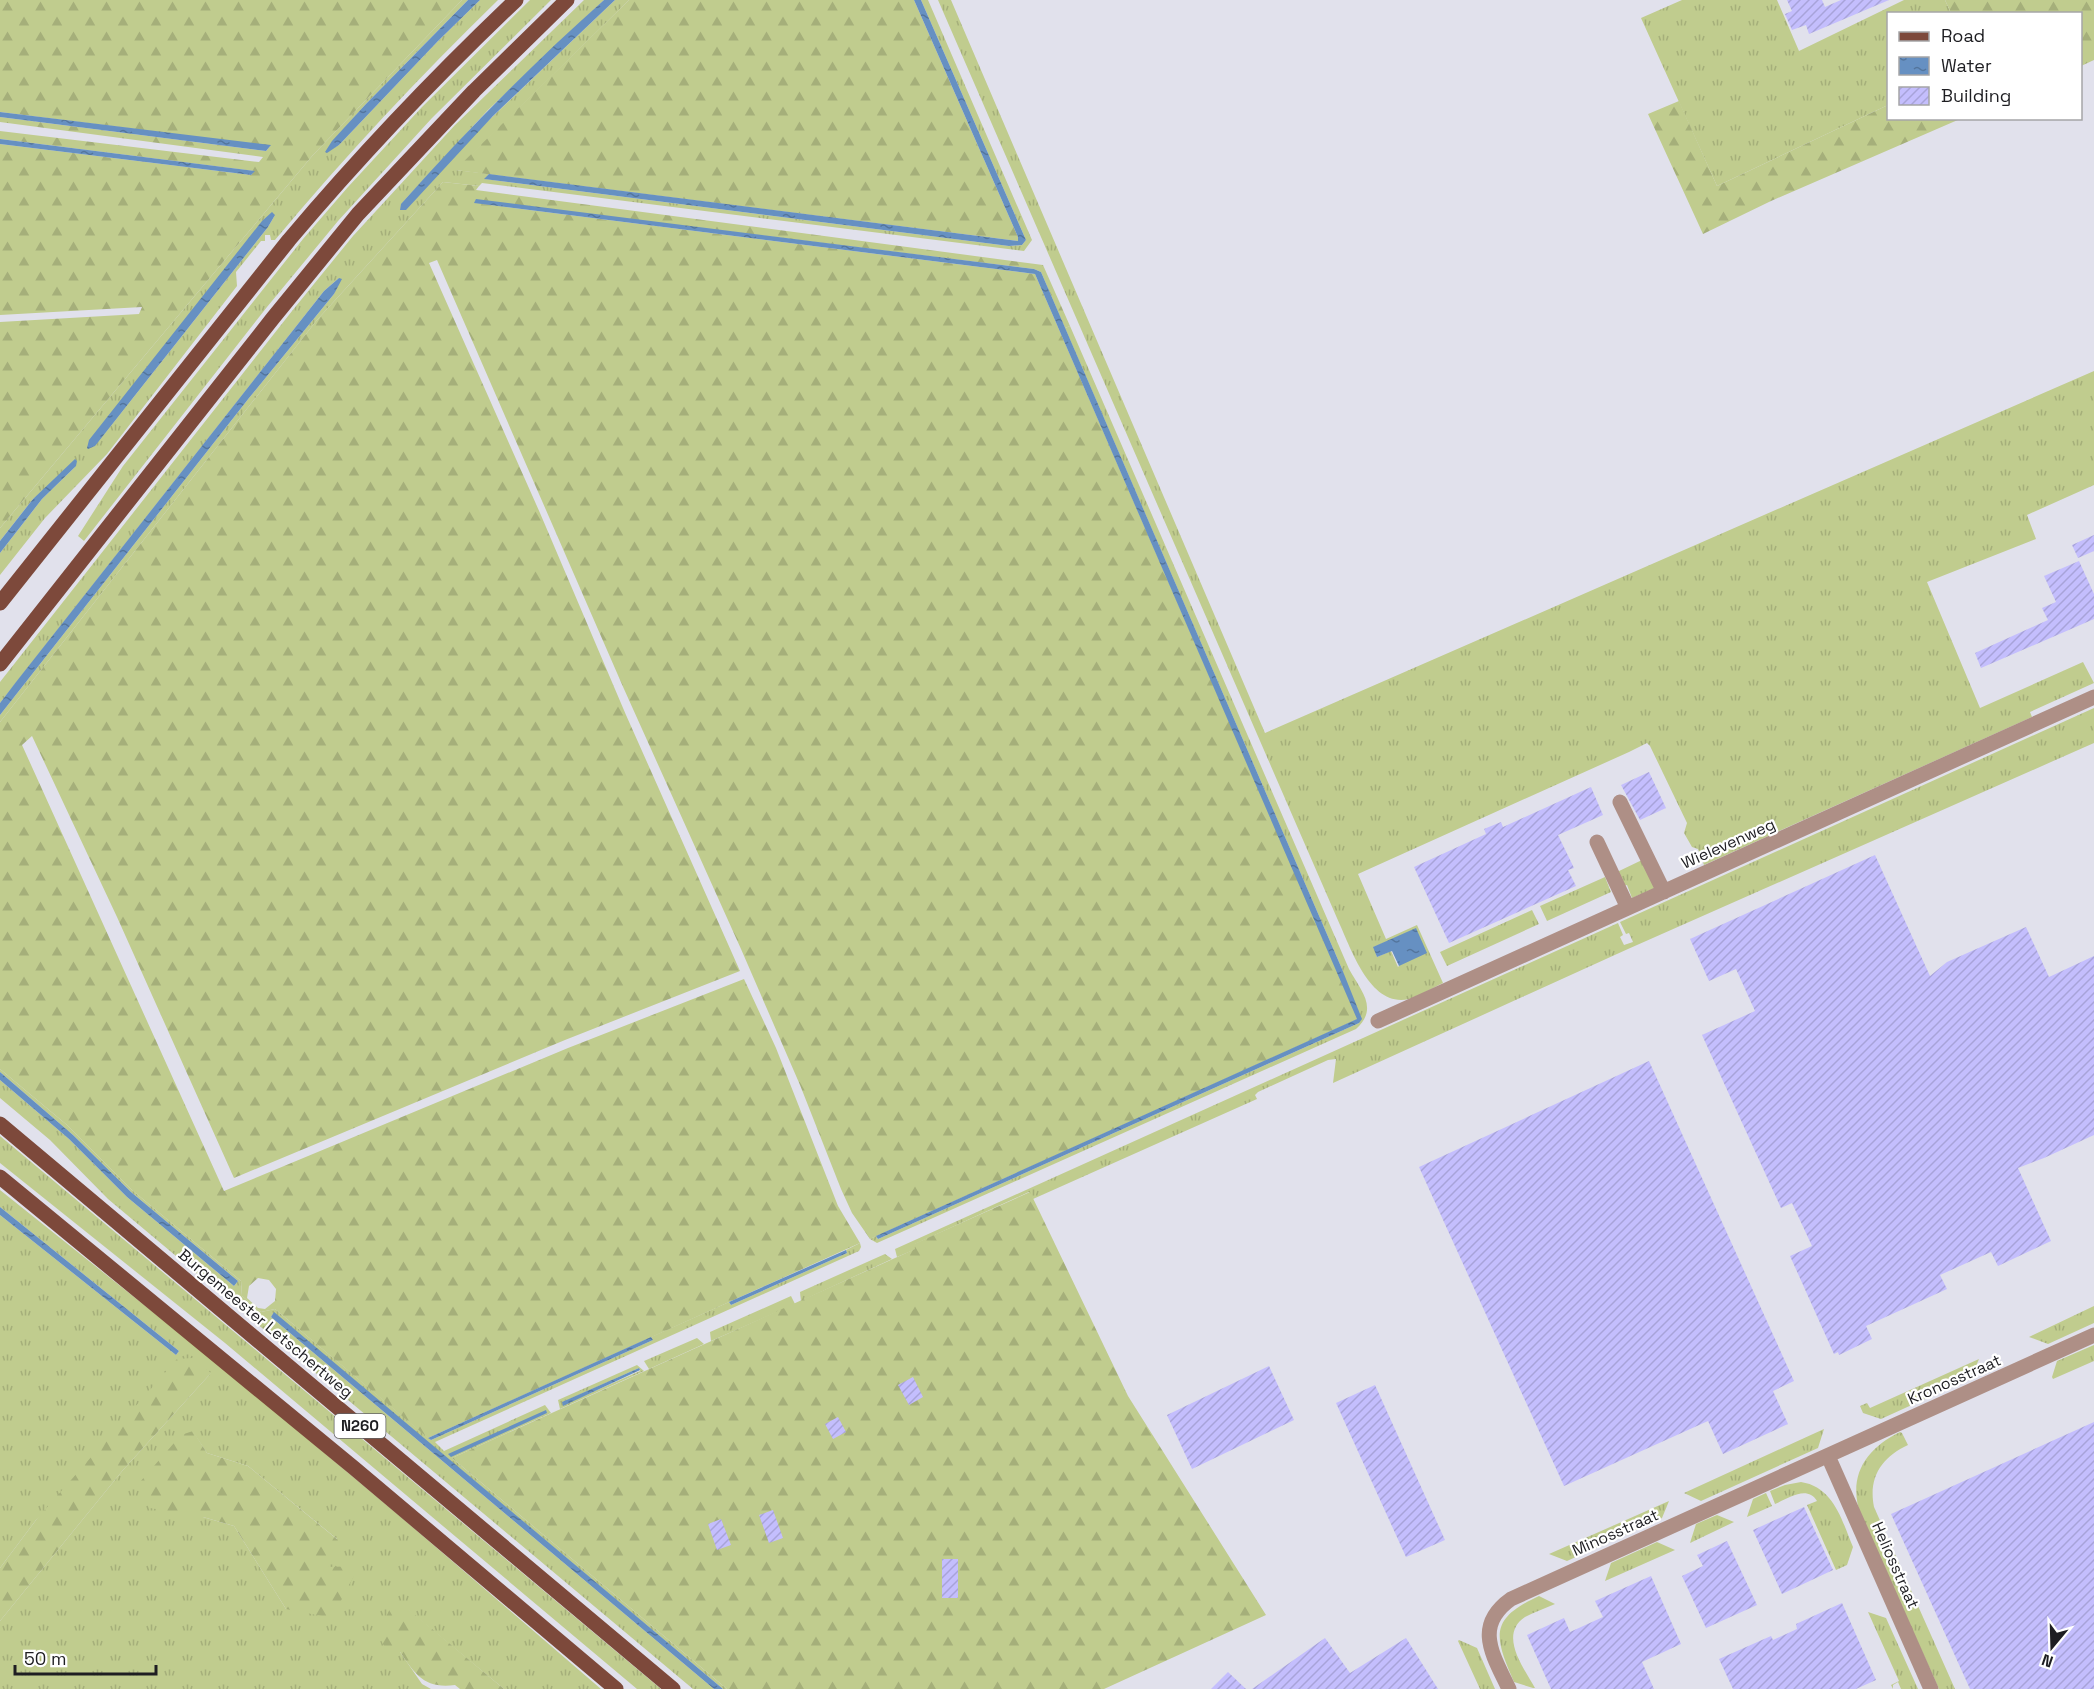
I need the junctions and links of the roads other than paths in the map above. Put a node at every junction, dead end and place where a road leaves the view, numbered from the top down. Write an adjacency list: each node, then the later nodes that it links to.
1 (516, 0): 3 (main road)
2 (567, 0): 4 (main road)
3 (0, 603)
4 (0, 664)
5 (2094, 697): 8 (street, Wielevenweg)
6 (1620, 802): 8 (street)
7 (1598, 842): 9 (street)
8 (1664, 892): 9 (street, Wielevenweg)
9 (1628, 908): 10 (street, Wielevenweg)
10 (1378, 1021)
11 (0, 1124): 16 (main road, Burgemeester Letschertweg / N260)
12 (0, 1178): 15 (main road, N260)
13 (2094, 1335): 14 (street, Kronosstraat)
14 (1828, 1456): 17 (street, Minosstraat); 18 (street, Heliosstraat)
15 (616, 1689)
16 (673, 1689)
17 (1509, 1689)
18 (1931, 1689)

